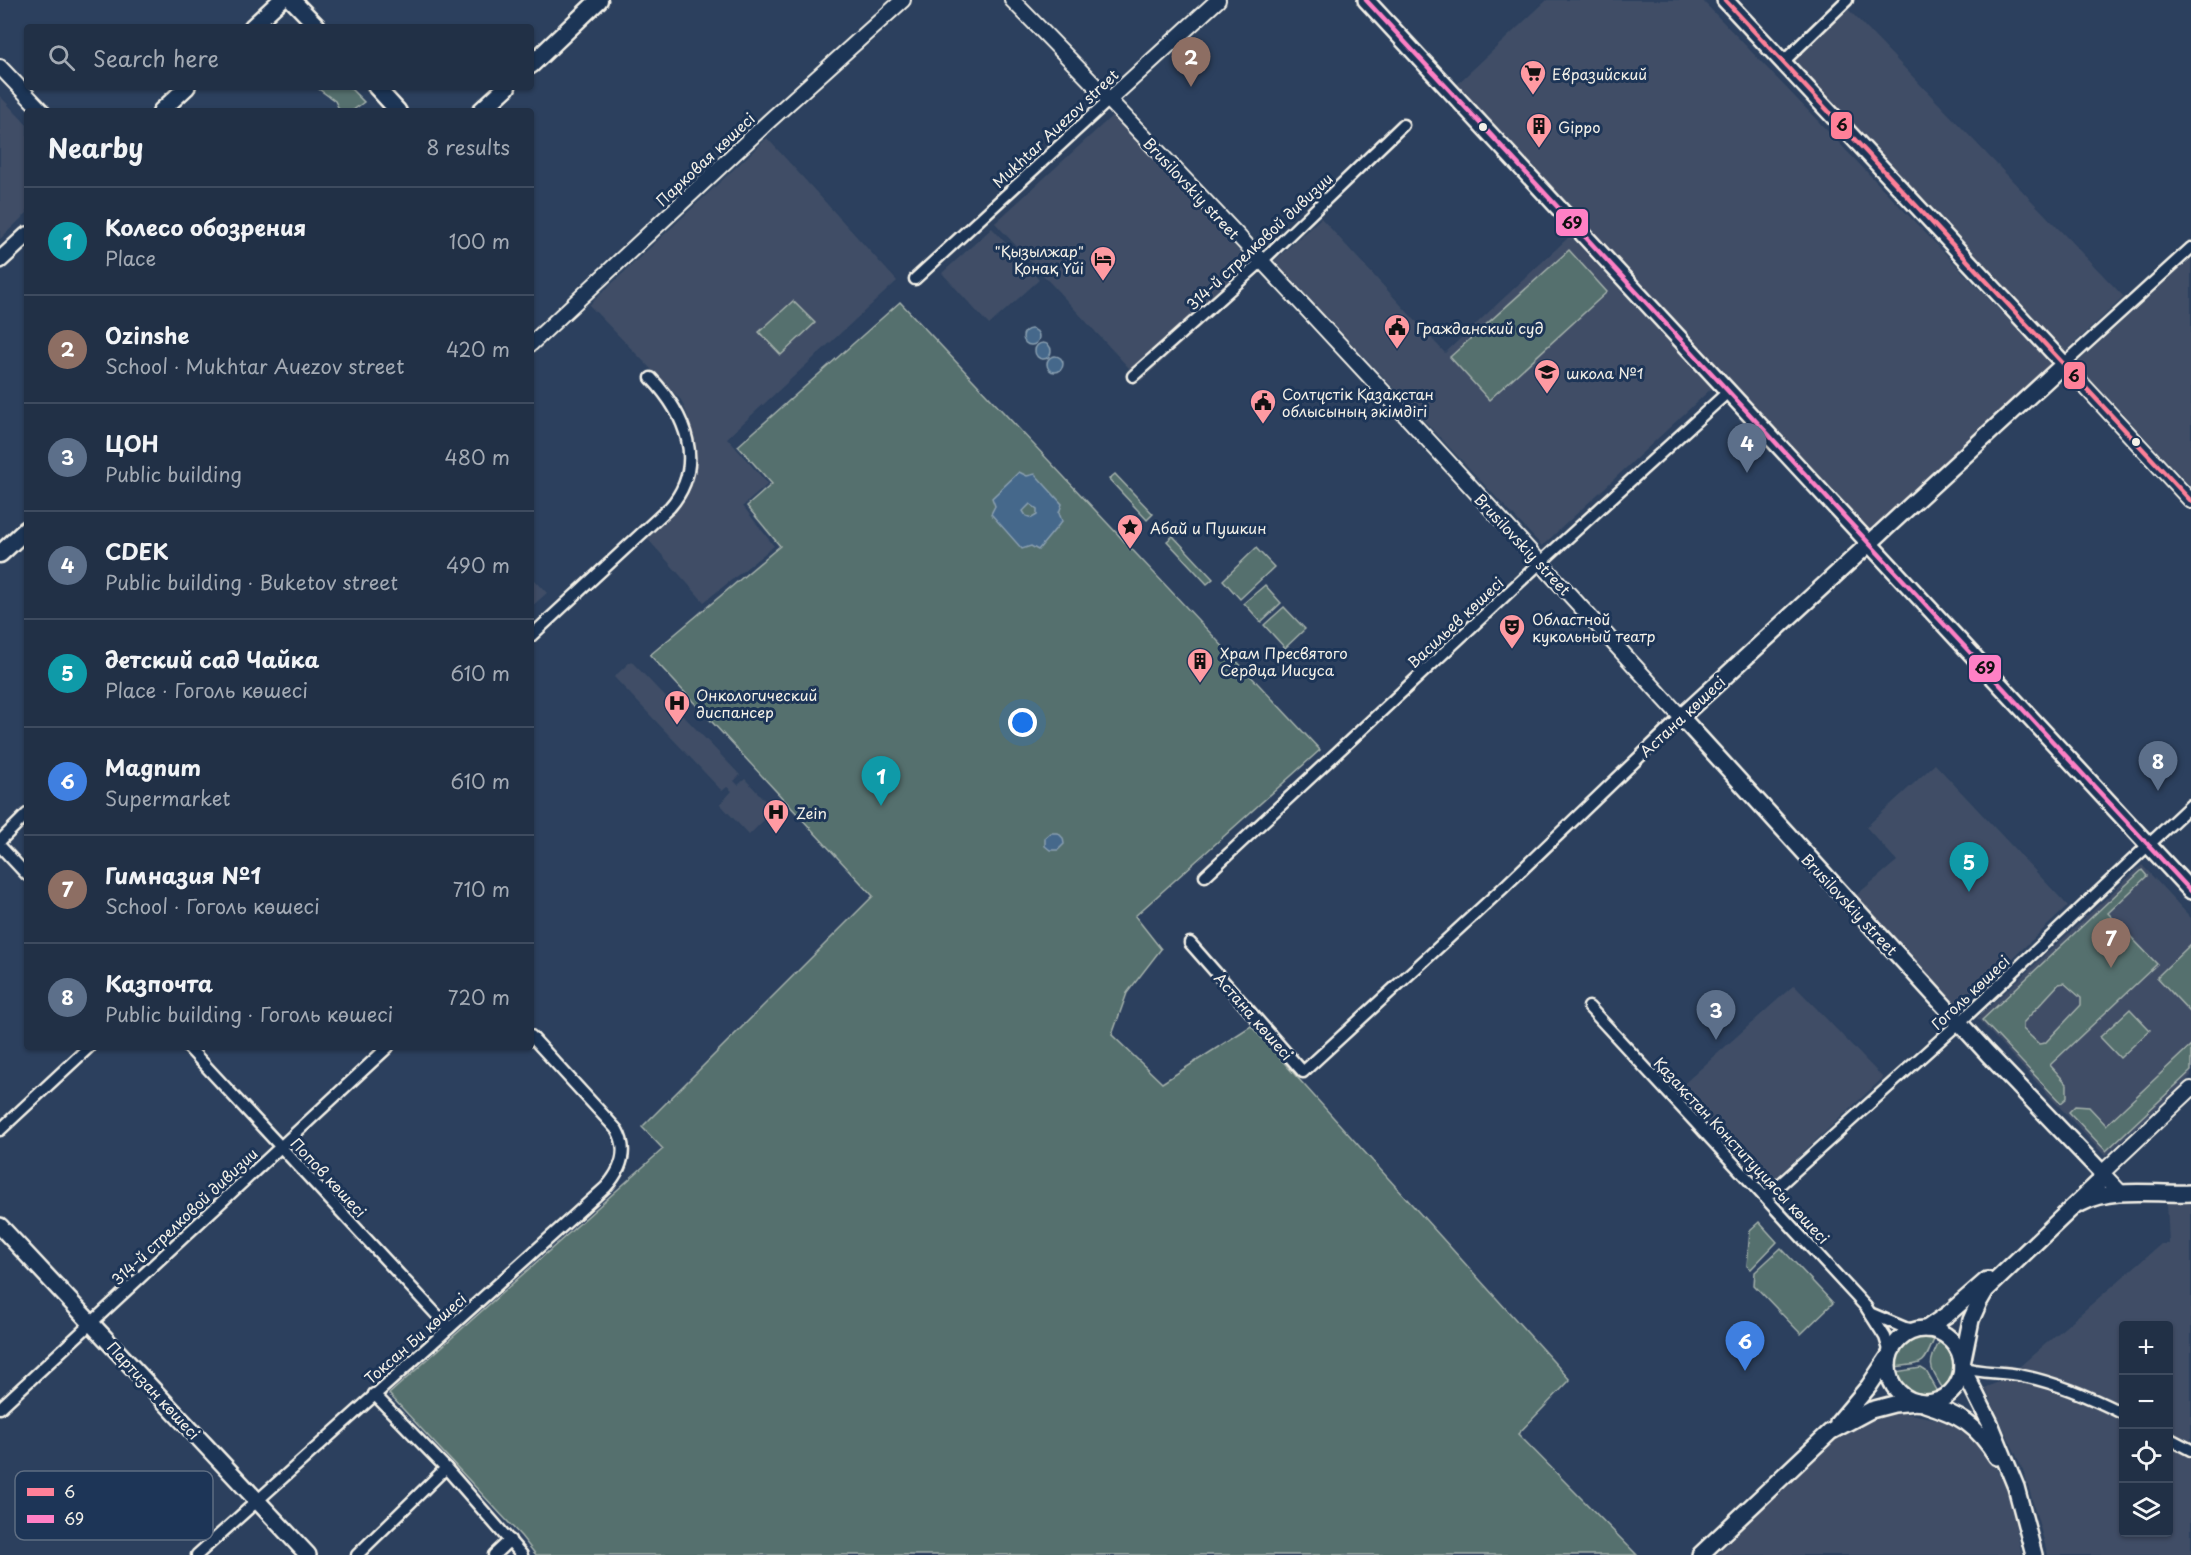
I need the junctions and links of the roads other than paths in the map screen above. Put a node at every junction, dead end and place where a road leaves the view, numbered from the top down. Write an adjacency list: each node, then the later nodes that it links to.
1 (281, 0): 10 (main road)
2 (292, 0): 11 (main road)
3 (599, 0): 12 (main road)
4 (903, 0): 29 (street, Парковая көшесі)
5 (1011, 0): 18 (street, Brusilovskiy street)
6 (1218, 0): 18 (street, Mukhtar Auezov street)
7 (1366, 0): 33 (main road)
8 (1725, 0): 13 (main road)
9 (1847, 0): 13 (street)
10 (255, 24)
11 (315, 24)
12 (534, 62)
13 (1783, 62): 30 (main road)
14 (0, 67): 19 (street)
15 (184, 90): 20 (main road)
16 (379, 90): 21 (main road)
17 (504, 90): 22 (main road)
18 (1110, 99): 27 (street, Brusilovskiy street); 28 (street, Mukhtar Auezov street)
19 (39, 108)
20 (164, 108)
21 (395, 108)
22 (484, 108)
23 (1403, 125): 27 (street, 314-й стрелковой дивизии)
24 (24, 238): 26 (main road)
25 (2191, 248): 30 (street, Астана көшесі)
26 (0, 260)
27 (1261, 262): 31 (street, 314-й стрелковой дивизии); 39 (street, Brusilovskiy street)
28 (915, 279)
29 (534, 341)
30 (2064, 364): 34 (street); 37 (main road, Астана көшесі)
31 (1133, 376)
32 (651, 378): 40 (street)
33 (1729, 391): 37 (main road); 39 (street, Васильев көшесі)
34 (2191, 501)
35 (24, 532): 38 (main road)
36 (24, 541): 38 (main road)
37 (1870, 543): 41 (main road, Астана көшесі); 45 (main road)
38 (2, 552)
39 (1540, 563): 41 (street, Brusilovskiy street); 48 (street, Васильев көшесі)
40 (534, 633)
41 (1681, 717): 50 (street, Астана көшесі); 52 (main road, Brusilovskiy street)
42 (2191, 805): 45 (street, Гоголь көшесі)
43 (24, 817): 44 (street)
44 (0, 841)
45 (2150, 845): 49 (main road); 52 (street, Гоголь көшесі)
46 (0, 846): 47 (street)
47 (24, 872)
48 (1205, 876)
49 (2191, 891)
50 (1191, 943)
51 (1589, 1007): 64 (street, Қазақстан Конституциясы көшесі)
52 (1959, 1023): 61 (main road, Brusilovskiy street); 64 (street, Гоголь көшесі)
53 (534, 1039): 69 (street, Токсан Би көшесі)
54 (86, 1050): 58 (street)
55 (191, 1050): 59 (street, Попов көшесі)
56 (385, 1050): 59 (street, 314-й стрелковой дивизии)
57 (2191, 1089): 60 (street)
58 (0, 1130)
59 (281, 1147): 68 (street, 314-й стрелковой дивизии); 69 (street, Попов көшесі)
60 (2120, 1156): 61 (street); 62 (street)
61 (2102, 1173): 62 (street); 65 (main road); 70 (main road)
62 (2120, 1192): 63 (main road); 65 (main road)
63 (2191, 1194)
64 (1766, 1197): 67 (street, Қазақстан Конституциясы көшесі)
65 (2060, 1219): 72 (main road)
66 (0, 1226): 68 (main road, Партизан көшесі)
67 (1872, 1314): 70 (street, Қазақстан Конституциясы көшесі); 71 (street, Қазақстан Конституциясы көшесі)
68 (91, 1323): 75 (street, 314-й стрелковой дивизии); 82 (main road, Партизан көшесі)
69 (449, 1328): 73 (street, Токсан Би көшесі)
70 (1921, 1329): 71 (main road); 72 (main road)
71 (1890, 1354): 74 (main road); 77 (main road)
72 (1962, 1365): 74 (main road); 76 (street); 81 (main road)
73 (374, 1394): 80 (street); 82 (street, Токсан Би көшесі)
74 (1919, 1402): 77 (main road); 81 (main road)
75 (0, 1408)
76 (2119, 1411)
77 (1830, 1432): 89 (main road)
78 (2173, 1440): 79 (street)
79 (2191, 1450)
80 (446, 1468): 83 (street); 86 (street)
81 (2016, 1487): 90 (main road)
82 (257, 1501): 84 (street, Токсан Би көшесі); 85 (main road, Партизан көшесі)
83 (510, 1540): 87 (street); 88 (street)
84 (197, 1555)
85 (308, 1555)
86 (357, 1555)
87 (494, 1555)
88 (522, 1555)
89 (1700, 1555)
90 (2034, 1555)

